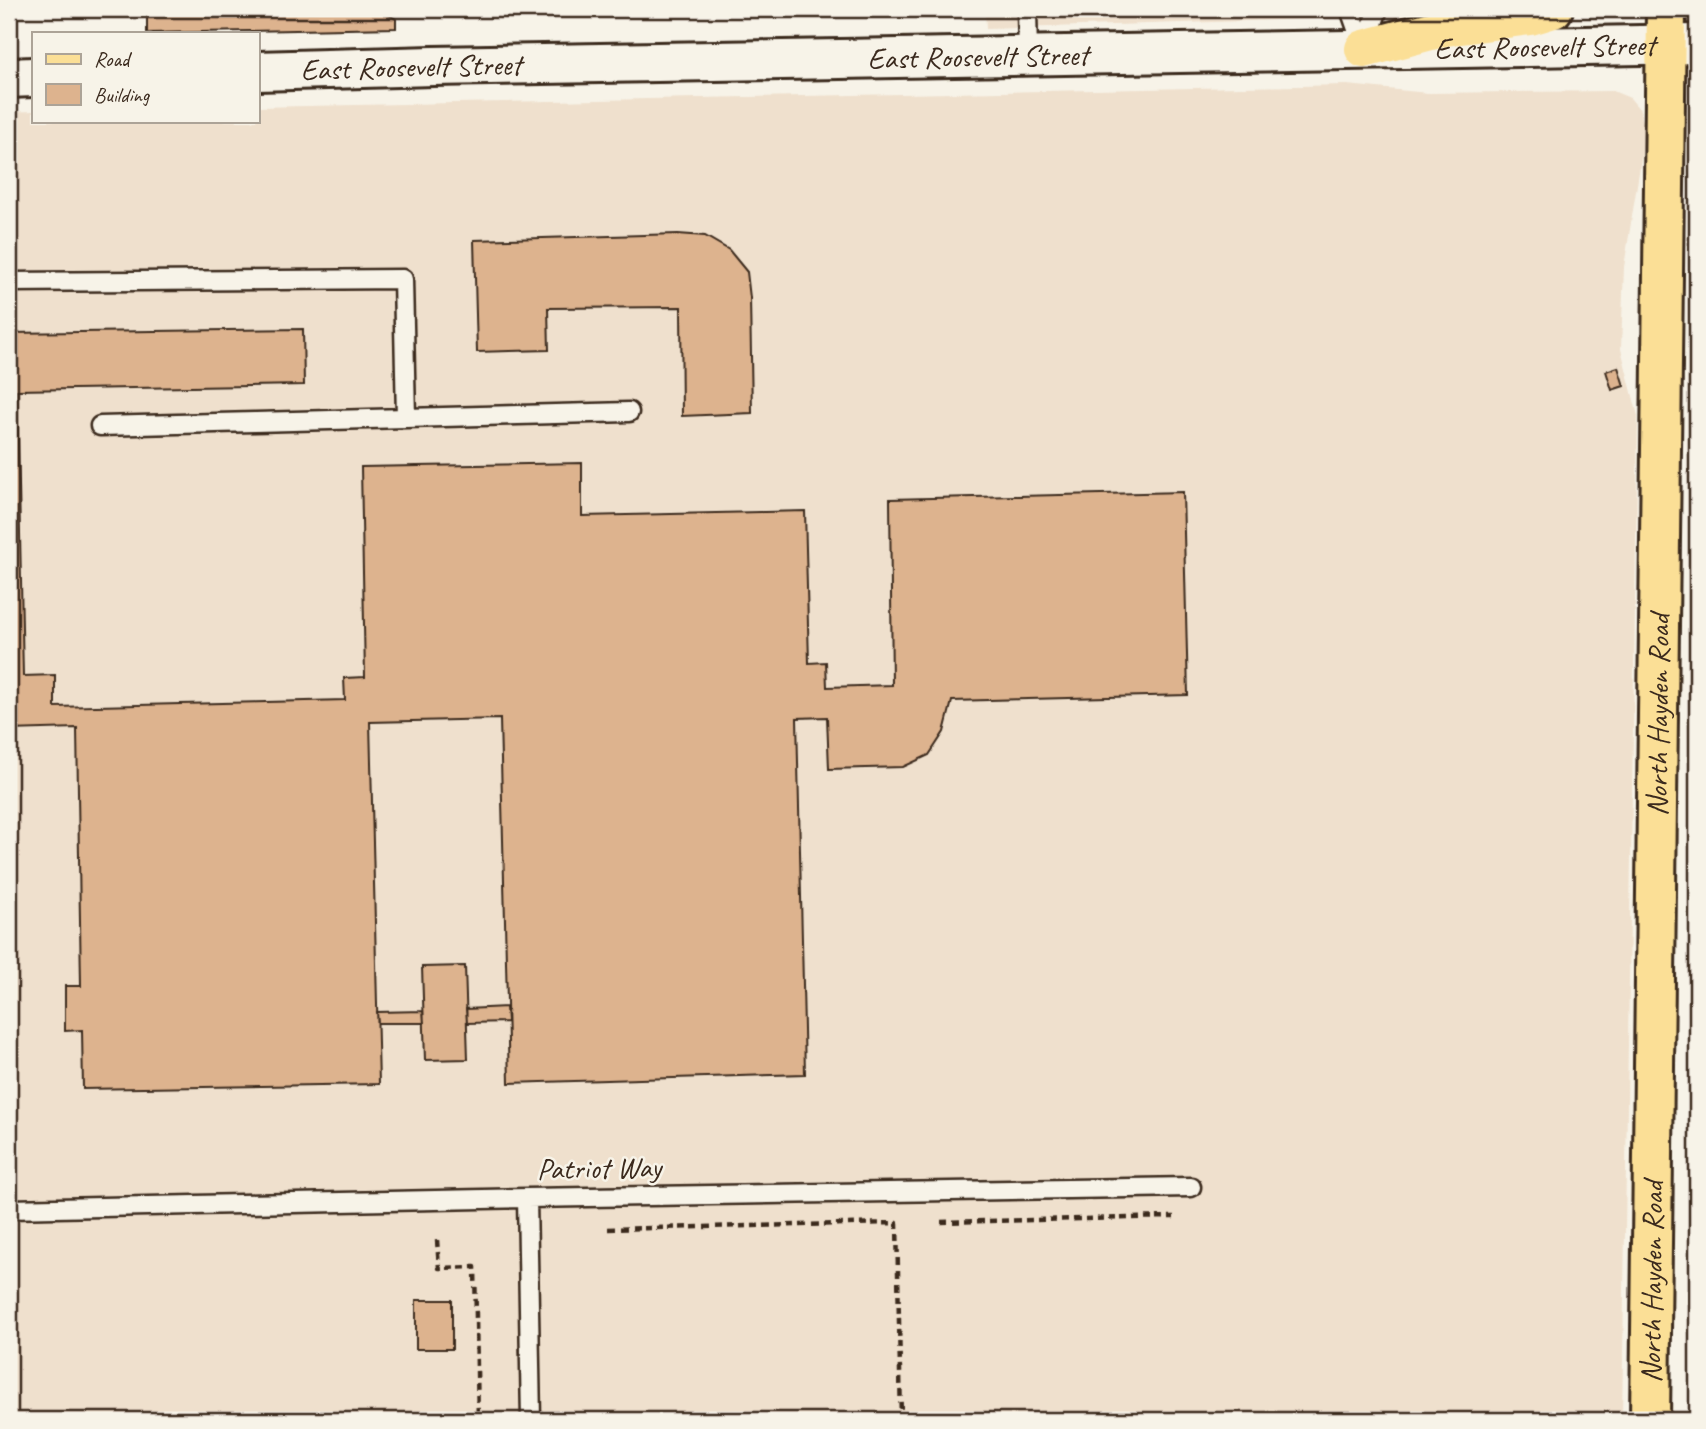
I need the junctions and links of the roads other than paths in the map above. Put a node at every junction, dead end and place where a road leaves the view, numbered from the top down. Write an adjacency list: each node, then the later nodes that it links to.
1 (1027, 9): 7 (lane)
2 (1350, 9): 6 (lane)
3 (1378, 9): 6 (lane)
4 (1553, 9): 6 (main road)
5 (1676, 32): 6 (street, East Roosevelt Street); 19 (main road, North Hayden Road)
6 (1364, 49): 7 (street, East Roosevelt Street)
7 (1028, 55): 8 (street, East Roosevelt Street)
8 (259, 71)
9 (32, 77): 10 (street)
10 (9, 78)
11 (9, 282): 13 (lane)
12 (629, 412): 13 (lane)
13 (406, 418): 14 (lane)
14 (100, 426)
15 (1191, 1188): 16 (lane, Patriot Way)
16 (527, 1198): 17 (lane, Patriot Way); 18 (lane)
17 (9, 1209)
18 (531, 1420)
19 (1650, 1420)

